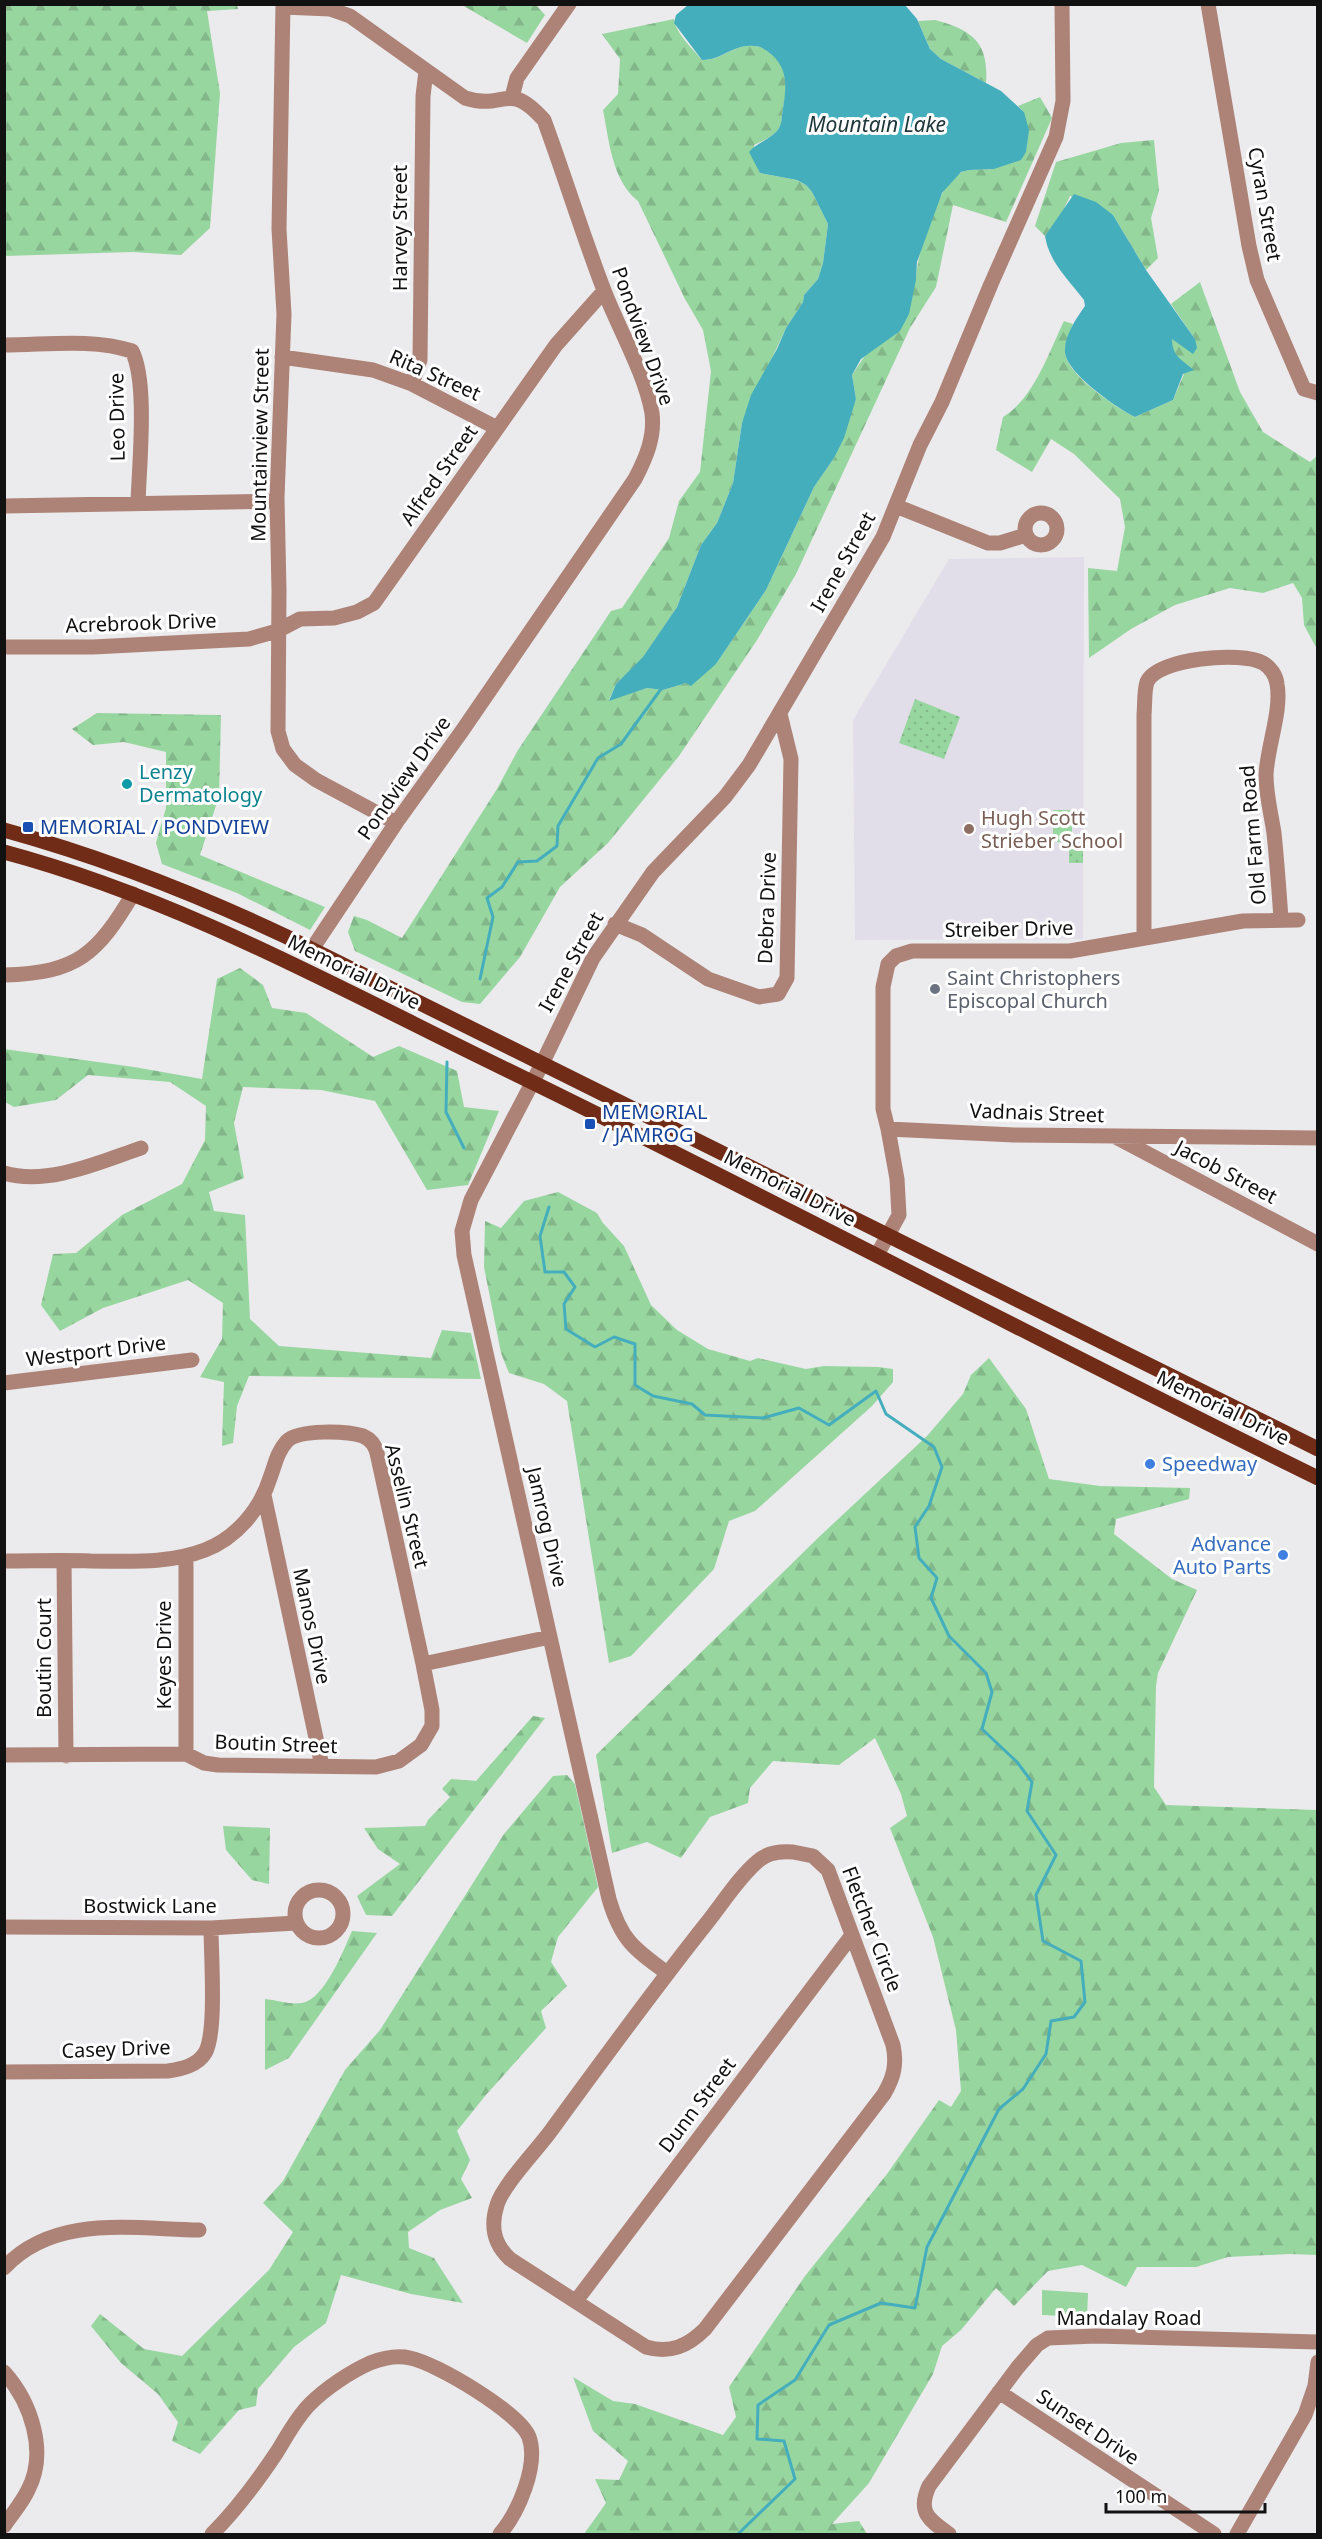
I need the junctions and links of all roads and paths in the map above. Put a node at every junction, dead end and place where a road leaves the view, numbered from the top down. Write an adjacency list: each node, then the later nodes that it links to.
1 (569, 4): 6 (street)
2 (1062, 4): 16 (street, Irene Street)
3 (1208, 4): 11 (street, Cyran Street)
4 (283, 6): 5 (street); 9 (street, Mountainview Street)
5 (426, 72): 6 (street); 10 (street, Harvey Street)
6 (512, 97): 7 (street, Pondview Drive)
7 (604, 291): 12 (street, Alfred Street); 21 (street, Pondview Drive)
8 (4, 345): 14 (street, Leo Drive)
9 (282, 357): 10 (street, Rita Street); 13 (street, Mountainview Street)
10 (412, 384): 12 (street, Rita Street)
11 (1317, 393)
12 (497, 428): 18 (street, Alfred Street)
13 (277, 501): 14 (street); 18 (street, Mountainview Street)
14 (138, 503): 15 (street)
15 (4, 506)
16 (896, 506): 17 (street); 20 (street, Irene Street)
17 (1026, 535)
18 (277, 631): 19 (street, Acrebrook Drive); 21 (street, Mountainview Street)
19 (4, 647)
20 (780, 714): 27 (street, Irene Street); 27 (street, Debra Drive)
21 (396, 823): 29 (street, Pondview Drive)
22 (4, 830): 29 (main road, Memorial Drive)
23 (4, 852): 24 (main road, Memorial Drive)
24 (134, 894): 30 (street); 32 (main road, Memorial Drive)
25 (1281, 919): 26 (street, Streiber Drive); 28 (street, Streiber Drive); 28 (street, Old Farm Road)
26 (1298, 920)
27 (615, 924): 31 (street, Irene Street)
28 (1144, 936): 33 (street, Streiber Drive)
29 (312, 949): 31 (main road, Memorial Drive)
30 (4, 975)
31 (542, 1064): 32 (street, Irene Street); 38 (main road, Memorial Drive)
32 (533, 1082): 40 (main road, Memorial Drive); 49 (street, Jamrog Drive)
33 (888, 1129): 34 (street, Vadnais Street); 38 (street)
34 (1114, 1136): 35 (street, Vadnais Street); 39 (street, Jacob Street)
35 (1317, 1138)
36 (141, 1148): 37 (street)
37 (4, 1173)
38 (887, 1236): 40 (street); 43 (main road, Memorial Drive)
39 (1317, 1244)
40 (877, 1255): 44 (main road, Memorial Drive)
41 (192, 1360): 42 (street, Westport Drive)
42 (4, 1383)
43 (1317, 1449)
44 (1317, 1478)
45 (264, 1495): 46 (street, Asselin Street); 50 (street, Asselin Street); 54 (street, Manos Drive)
46 (186, 1557): 48 (street, Asselin Street); 51 (street, Keyes Drive)
47 (4, 1561): 48 (street, Asselin Street)
48 (64, 1561): 53 (street, Boutin Court)
49 (550, 1637): 50 (street); 59 (street, Jamrog Drive)
50 (423, 1664): 54 (street, Boutin Street)
51 (186, 1754): 53 (street, Boutin Street); 54 (street, Boutin Street)
52 (4, 1755): 53 (street, Boutin Street)
53 (66, 1756)
54 (321, 1766)
55 (296, 1923): 57 (street, Bostwick Lane)
56 (4, 1927): 57 (street, Bostwick Lane)
57 (211, 1928): 60 (street, Casey Drive)
58 (852, 1935): 59 (street, Fletcher Circle); 63 (street, Dunn Street); 63 (street, Fletcher Circle)
59 (667, 1973): 63 (street, Fletcher Circle)
60 (4, 2072)
61 (199, 2230): 62 (street)
62 (4, 2268)
63 (576, 2301)
64 (1317, 2342): 67 (street, Mandalay Road)
65 (1317, 2362): 73 (street)
66 (4, 2372): 68 (street)
67 (999, 2392): 71 (street, Mandalay Road); 72 (street, Sunset Drive)
68 (4, 2526)
69 (212, 2535): 70 (street)
70 (500, 2535)
71 (949, 2535)
72 (1214, 2535)
73 (1237, 2535)

